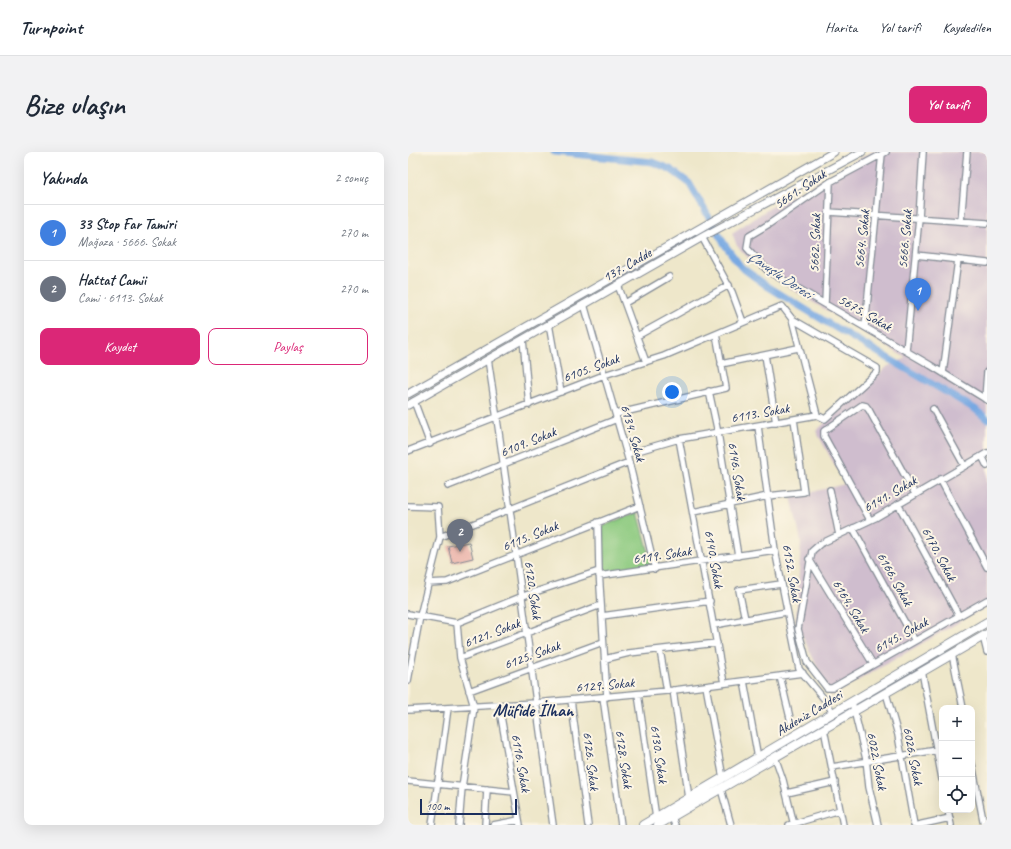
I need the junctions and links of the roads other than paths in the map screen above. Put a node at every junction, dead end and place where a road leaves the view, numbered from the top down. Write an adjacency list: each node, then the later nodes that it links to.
1 (834, 152): 41 (street, 137. Cadde)
2 (862, 152): 12 (street, 137. Cadde)
3 (922, 152): 9 (street, 5666. Sokak)
4 (967, 152): 10 (street)
5 (884, 153): 6 (street, 5661. Sokak); 8 (street, 5664. Sokak)
6 (830, 182): 7 (street, 5662. Sokak); 13 (street, 5661. Sokak)
7 (829, 212): 8 (street); 22 (street, 5662. Sokak)
8 (877, 215): 9 (street); 26 (street, 5664. Sokak)
9 (919, 218): 10 (street); 14 (street, 5666. Sokak)
10 (962, 221): 11 (street)
11 (987, 223)
12 (704, 236): 18 (street, 137. Cadde); 19 (street)
13 (749, 236): 22 (street, 5675. Sokak)
14 (916, 255): 15 (street); 31 (street, 5666. Sokak)
15 (958, 260): 16 (street); 37 (street)
16 (987, 263)
17 (669, 277): 20 (street)
18 (618, 285): 20 (street); 21 (street, 137. Cadde)
19 (729, 285): 24 (street); 28 (street)
20 (625, 303): 28 (street)
21 (584, 304): 25 (street, 137. Cadde); 38 (street, 6134. Sokak)
22 (825, 304): 26 (street, 5675. Sokak)
23 (792, 319): 24 (street, 6105. Sokak); 30 (street); 46 (street, 6113. Sokak)
24 (743, 322): 27 (street, 6105. Sokak)
25 (549, 324): 29 (street, 137. Cadde); 40 (street)
26 (865, 327): 31 (street, 5675. Sokak)
27 (716, 334): 34 (street, 6105. Sokak); 35 (street)
28 (637, 336): 34 (street)
29 (523, 339): 33 (street, 137. Cadde); 44 (street)
30 (798, 348): 32 (street); 46 (street)
31 (906, 351): 37 (street, 5675. Sokak)
32 (765, 355): 35 (street); 50 (street)
33 (488, 359): 43 (street, 137. Cadde); 48 (street, 6120. Sokak)
34 (646, 362): 38 (street, 6105. Sokak)
35 (721, 364): 39 (street, 6109. Sokak)
36 (987, 372): 42 (street)
37 (944, 373): 42 (street, 5675. Sokak)
38 (604, 375): 40 (street, 6105. Sokak); 47 (street, 6134. Sokak)
39 (709, 391): 47 (street, 6109. Sokak); 52 (street, 6146. Sokak)
40 (561, 392): 44 (street, 6105. Sokak)
41 (408, 394)
42 (986, 399)
43 (411, 403): 54 (street)
44 (529, 405): 48 (street, 6105. Sokak)
45 (933, 409): 60 (street)
46 (817, 415): 49 (street, 6113. Sokak)
47 (616, 417): 56 (street, 6134. Sokak); 59 (street, 6109. Sokak)
48 (497, 418): 54 (street, 6105. Sokak); 59 (street, 6120. Sokak)
49 (794, 420): 50 (street, 6113. Sokak); 66 (street)
50 (776, 423): 51 (street, 6113. Sokak)
51 (758, 426): 52 (street, 6113. Sokak); 66 (street, 6152. Sokak)
52 (718, 433): 53 (street, 6113. Sokak); 67 (street, 6146. Sokak)
53 (679, 439): 56 (street, 6113. Sokak); 72 (street, 6140. Sokak)
54 (430, 444): 55 (street, 6105. Sokak)
55 (408, 451)
56 (627, 454): 58 (street, 6134. Sokak)
57 (984, 454): 60 (street, 6141. Sokak); 61 (street)
58 (629, 462): 70 (street, 6134. Sokak); 71 (street)
59 (504, 465): 63 (street, 6109. Sokak); 71 (street, 6120. Sokak)
60 (964, 465): 62 (street, 6141. Sokak)
61 (987, 466)
62 (940, 479): 65 (street, 6141. Sokak); 83 (street)
63 (448, 486)
64 (830, 490): 76 (street)
65 (915, 494): 68 (street, 6141. Sokak); 73 (street)
66 (768, 496): 67 (street); 78 (street, 6152. Sokak)
67 (730, 504): 72 (street); 80 (street, 6146. Sokak)
68 (898, 504): 73 (street, 6141. Sokak); 96 (street, 6170. Sokak)
69 (408, 506): 77 (street)
70 (640, 506): 74 (street, 6115. Sokak); 84 (street, 6134. Sokak)
71 (510, 509): 77 (street); 79 (street, 6120. Sokak)
72 (693, 512): 82 (street, 6140. Sokak)
73 (870, 520): 75 (street, 6141. Sokak)
74 (598, 522): 79 (street, 6115. Sokak); 85 (street, 6128. Sokak)
75 (853, 528): 76 (street, 6141. Sokak); 103 (street, 6166. Sokak)
76 (839, 535): 81 (street, 6141. Sokak)
77 (440, 537): 86 (street)
78 (775, 550): 80 (street, 6119. Sokak); 87 (street, 6152. Sokak)
79 (516, 554): 86 (street, 6115. Sokak); 88 (street, 6120. Sokak)
80 (738, 556): 82 (street, 6119. Sokak)
81 (809, 559): 111 (street, 6164. Sokak); 111 (street, 6145. Sokak)
82 (703, 561): 84 (street, 6119. Sokak); 89 (street, 6140. Sokak)
83 (987, 567)
84 (656, 569): 85 (street, 6119. Sokak)
85 (599, 574): 88 (street, 6119. Sokak); 91 (street, 6128. Sokak)
86 (428, 583): 94 (street)
87 (781, 584): 92 (street, 6152. Sokak); 97 (street)
88 (523, 596): 99 (street, 6119. Sokak); 101 (street, 6120. Sokak)
89 (710, 600): 95 (street); 100 (street, 6140. Sokak)
90 (987, 600): 96 (street, 6145. Sokak)
91 (601, 605): 95 (street, 6128. Sokak); 101 (street, 6121. Sokak)
92 (786, 612): 97 (street); 114 (street, 6152. Sokak)
93 (408, 614): 94 (street)
94 (420, 616): 99 (street); 116 (street)
95 (602, 616): 104 (street, 6128. Sokak)
96 (959, 616): 103 (street, 6145. Sokak)
97 (745, 619): 100 (street)
98 (987, 622): 126 (main road, Akdeniz Caddesi)
99 (456, 623): 109 (street)
100 (714, 625): 105 (street, 6140. Sokak)
101 (527, 632): 109 (street, 6121. Sokak); 112 (street, 6120. Sokak)
102 (985, 635): 107 (street); 108 (main road, Akdeniz Caddesi)
103 (915, 641): 111 (street, 6145. Sokak)
104 (604, 642): 110 (street, 6128. Sokak); 112 (street, 6125. Sokak)
105 (717, 643): 106 (street); 118 (street, 6140. Sokak)
106 (660, 650): 110 (street); 121 (street)
107 (987, 652)
108 (952, 654): 113 (main road, Akdeniz Caddesi); 129 (street)
109 (460, 658): 120 (street)
110 (605, 659): 124 (street, 6128. Sokak)
111 (873, 664)
112 (531, 667): 120 (street, 6125. Sokak); 127 (street, 6120. Sokak)
113 (922, 671): 122 (main road, Akdeniz Caddesi); 137 (street)
114 (803, 673): 115 (street, 6129. Sokak); 134 (street, 6152. Sokak)
115 (780, 676): 117 (street, 6129. Sokak); 135 (street)
116 (408, 681)
117 (744, 681): 118 (street, 6129. Sokak); 140 (street)
118 (724, 683): 119 (street, 6129. Sokak)
119 (706, 686): 121 (street, 6129. Sokak); 144 (street)
120 (469, 691): 130 (street)
121 (670, 691): 123 (street, 6129. Sokak); 154 (street)
122 (886, 693): 133 (main road, Akdeniz Caddesi); 138 (street, 6026. Sokak)
123 (638, 694): 124 (street, 6129. Sokak); 158 (street, 6130. Sokak)
124 (605, 697): 125 (street, 6129. Sokak); 167 (street, 6128. Sokak)
125 (571, 700): 127 (street, 6129. Sokak); 166 (street, 6126. Sokak)
126 (852, 702): 133 (street, 6022. Sokak); 134 (main road, Akdeniz Caddesi)
127 (535, 703): 128 (street, 6129. Sokak); 165 (street, 6120. Sokak)
128 (499, 705): 130 (street, 6129. Sokak); 151 (street, 6116. Sokak)
129 (962, 705)
130 (474, 707): 131 (street, 6129. Sokak); 148 (street)
131 (448, 708): 132 (street, 6129. Sokak); 147 (street)
132 (408, 710)
133 (855, 711): 136 (main road, Akdeniz Caddesi); 141 (street, 6022. Sokak)
134 (832, 713): 140 (main road, Akdeniz Caddesi)
135 (791, 722)
136 (824, 729): 139 (main road, Akdeniz Caddesi); 142 (street)
137 (937, 750): 138 (street); 143 (street)
138 (901, 756): 141 (street); 173 (street, 6026. Sokak)
139 (776, 757): 150 (main road, Akdeniz Caddesi); 152 (street)
140 (758, 758): 144 (main road, Akdeniz Caddesi)
141 (866, 762): 142 (street); 172 (street, 6022. Sokak)
142 (832, 767): 146 (street)
143 (942, 777)
144 (723, 778): 154 (main road, Akdeniz Caddesi)
145 (408, 781): 147 (street)
146 (835, 782): 152 (street); 155 (street)
147 (439, 784): 148 (street); 161 (street)
148 (462, 787): 149 (street); 162 (street)
149 (487, 789): 151 (street); 163 (street)
150 (721, 789): 159 (main road, Akdeniz Caddesi); 169 (street)
151 (514, 792): 160 (street, 6116. Sokak)
152 (786, 793): 170 (street)
153 (975, 796): 176 (street)
154 (689, 798): 158 (main road, Akdeniz Caddesi)
155 (840, 810): 170 (street); 171 (street)
156 (949, 813): 157 (street)
157 (950, 818): 174 (street); 175 (street)
158 (657, 821): 159 (main road, Akdeniz Caddesi); 168 (main road, Akdeniz Caddesi)
159 (673, 821)
160 (520, 822): 164 (street)
161 (432, 825)
162 (459, 825)
163 (485, 825)
164 (493, 825)
165 (553, 825)
166 (588, 825)
167 (621, 825)
168 (643, 825)
169 (731, 825)
170 (792, 825)
171 (843, 825)
172 (878, 825)
173 (914, 825)
174 (918, 825)
175 (951, 825)
176 (984, 825)

